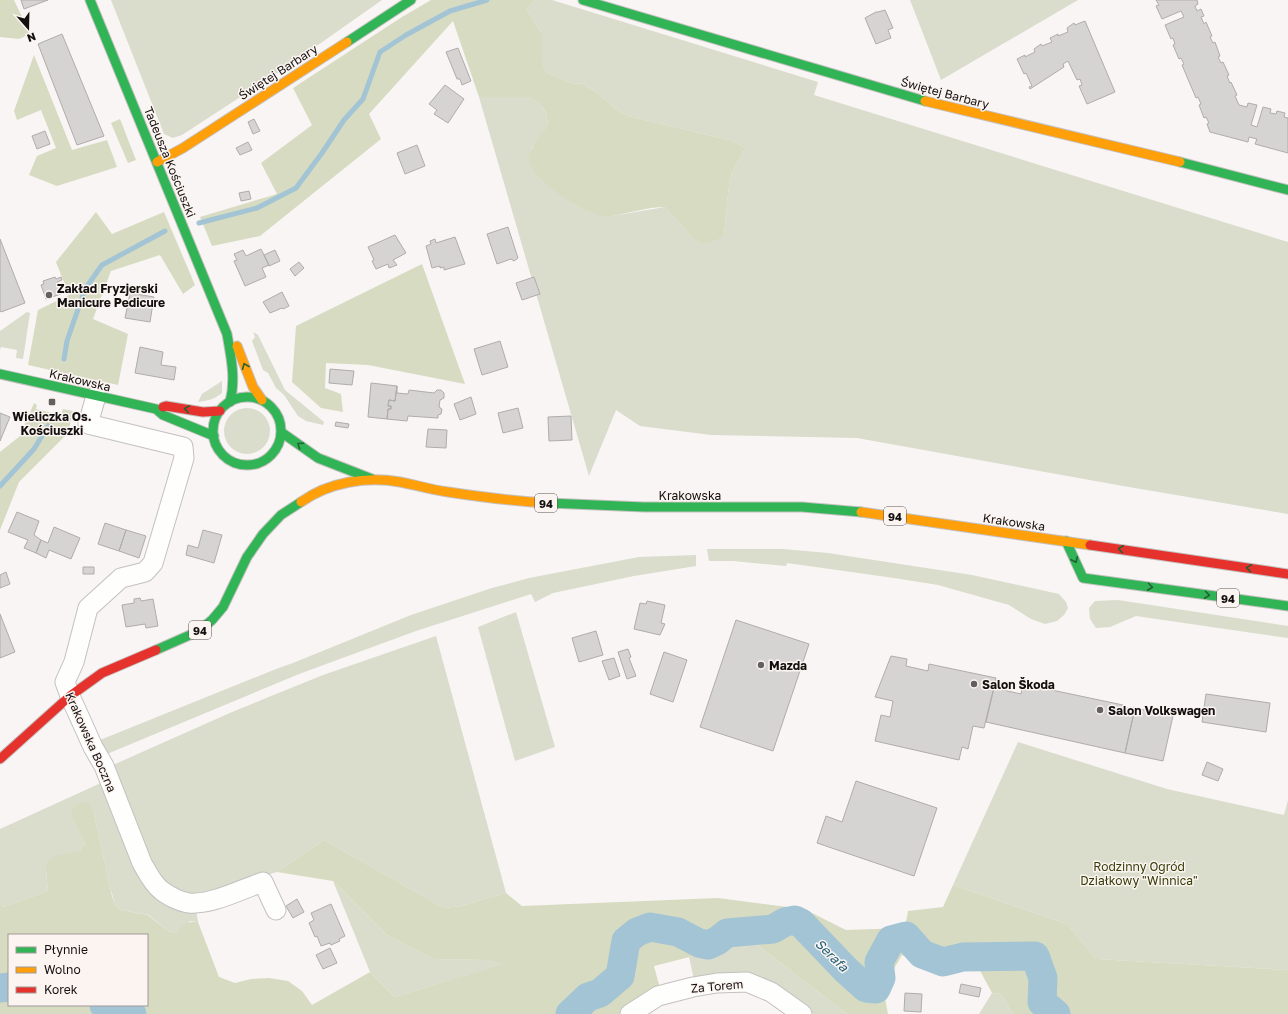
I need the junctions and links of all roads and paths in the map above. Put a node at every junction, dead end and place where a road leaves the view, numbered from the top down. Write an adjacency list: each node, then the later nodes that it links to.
1 (90, 0): 5 (main road, Tadeusza Kościuszki)
2 (411, 0): 5 (main road, Świętej Barbary)
3 (583, 0): 4 (main road, Świętej Barbary)
4 (598, 2): 6 (main road, Świętej Barbary)
5 (158, 162): 7 (main road, Tadeusza Kościuszki)
6 (1288, 190)
7 (227, 334): 10 (main road, Tadeusza Kościuszki, one-way to 7); 11 (main road, Tadeusza Kościuszki)
8 (0, 374): 9 (main road, Krakowska)
9 (96, 396): 12 (main road, Krakowska); 22 (street, Krakowska Boczna)
10 (262, 400): 11 (main road); 14 (main road)
11 (230, 402): 13 (main road)
12 (156, 409): 13 (main road, Krakowska, one-way to 12); 15 (main road, Krakowska)
13 (220, 411): 15 (main road)
14 (281, 432): 15 (main road); 17 (main road, Krakowska, one-way to 14)
15 (214, 436)
16 (303, 457): 17 (main road, Krakowska)
17 (318, 458): 18 (main road, Krakowska)
18 (372, 479): 19 (main road, Krakowska / 94); 22 (main road, 94)
19 (1066, 541): 20 (main road, Krakowska / 94, one-way to 19); 21 (main road, 94, one-way to 21)
20 (1288, 574)
21 (1288, 606)
22 (70, 696): 23 (main road, 94); 24 (street, Krakowska Boczna)
23 (0, 759)
24 (276, 910)
25 (630, 1014): 26 (street, Za Torem)
26 (802, 1014)

